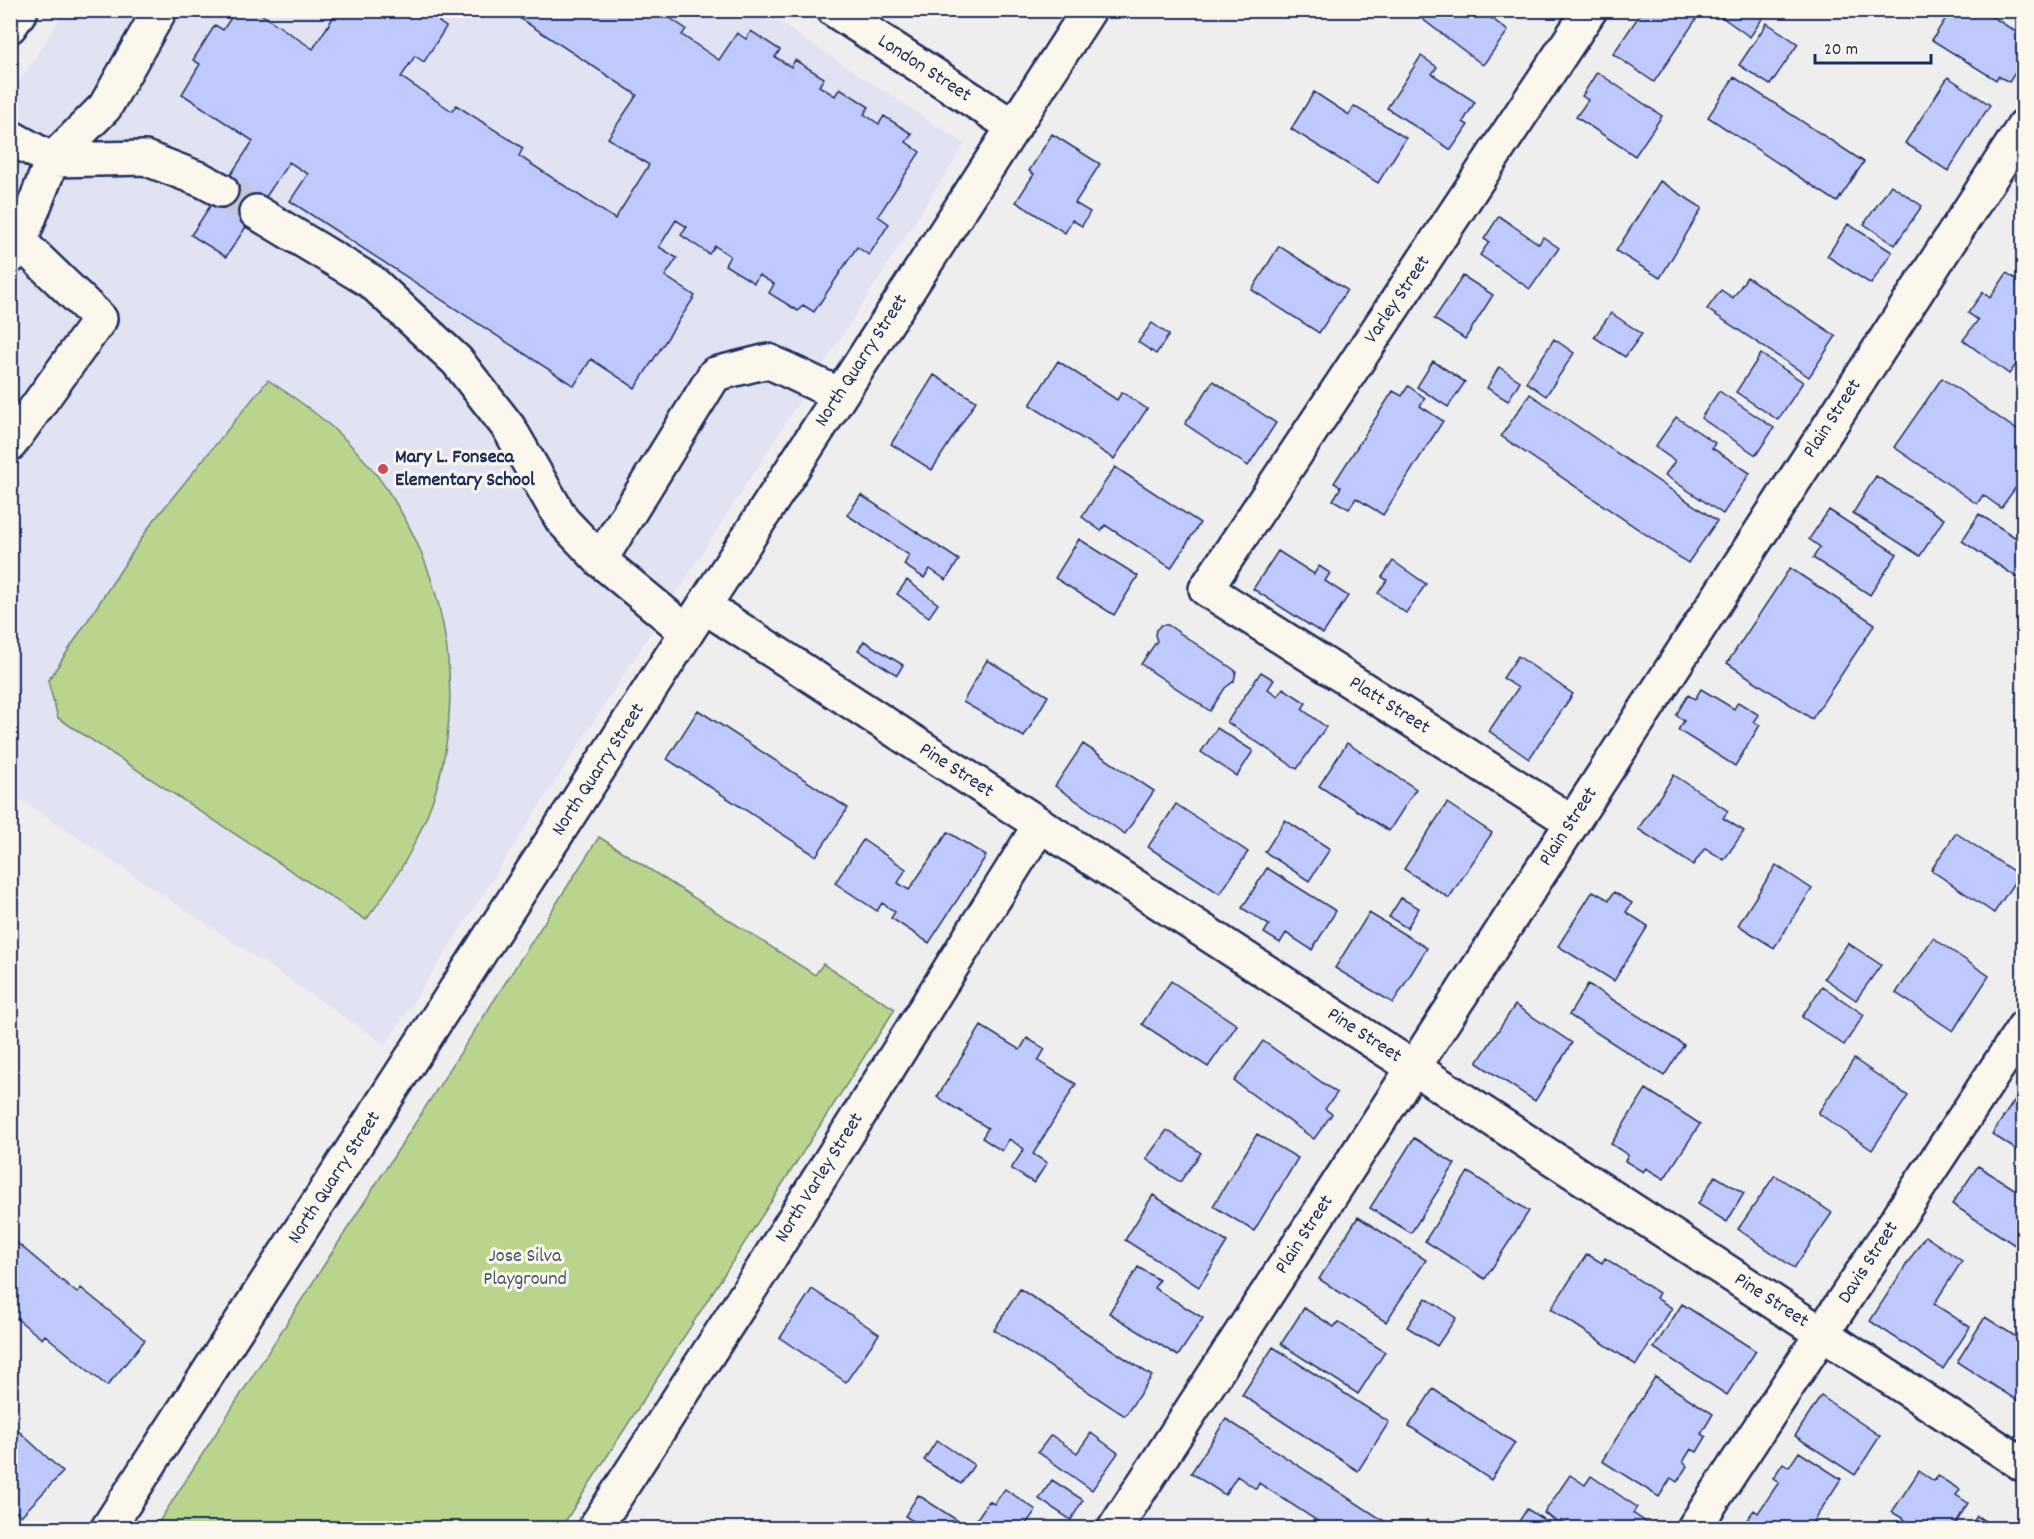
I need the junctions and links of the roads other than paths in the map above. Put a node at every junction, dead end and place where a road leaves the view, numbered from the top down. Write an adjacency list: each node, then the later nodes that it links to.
1 (21, 10): 6 (street)
2 (160, 10): 10 (street)
3 (834, 10): 8 (street, London Street)
4 (1089, 10): 8 (street, North Quarry Street)
5 (1590, 10): 17 (street, Varley Street)
6 (10, 26)
7 (2024, 126): 19 (street, Plain Street)
8 (1014, 127): 14 (street, North Quarry Street)
9 (10, 137): 10 (street)
10 (52, 160): 11 (street); 13 (street)
11 (221, 190)
12 (256, 212): 16 (street, Pine Street)
13 (15, 249): 15 (street)
14 (840, 395): 16 (street); 18 (street, North Quarry Street)
15 (10, 444)
16 (600, 560): 18 (street, Pine Street)
17 (1206, 589): 19 (street, Platt Street)
18 (696, 619): 20 (street, Pine Street); 25 (street, North Quarry Street)
19 (1572, 822): 22 (street, Plain Street)
20 (1040, 825): 22 (street, Pine Street); 26 (street, North Varley Street)
21 (2024, 1027): 23 (street, Davis Street)
22 (1413, 1068): 23 (street, Pine Street); 27 (street, Plain Street)
23 (1822, 1334): 24 (street, Pine Street); 28 (street, Davis Street)
24 (2024, 1465)
25 (108, 1528)
26 (595, 1528)
27 (1115, 1528)
28 (1694, 1528)

